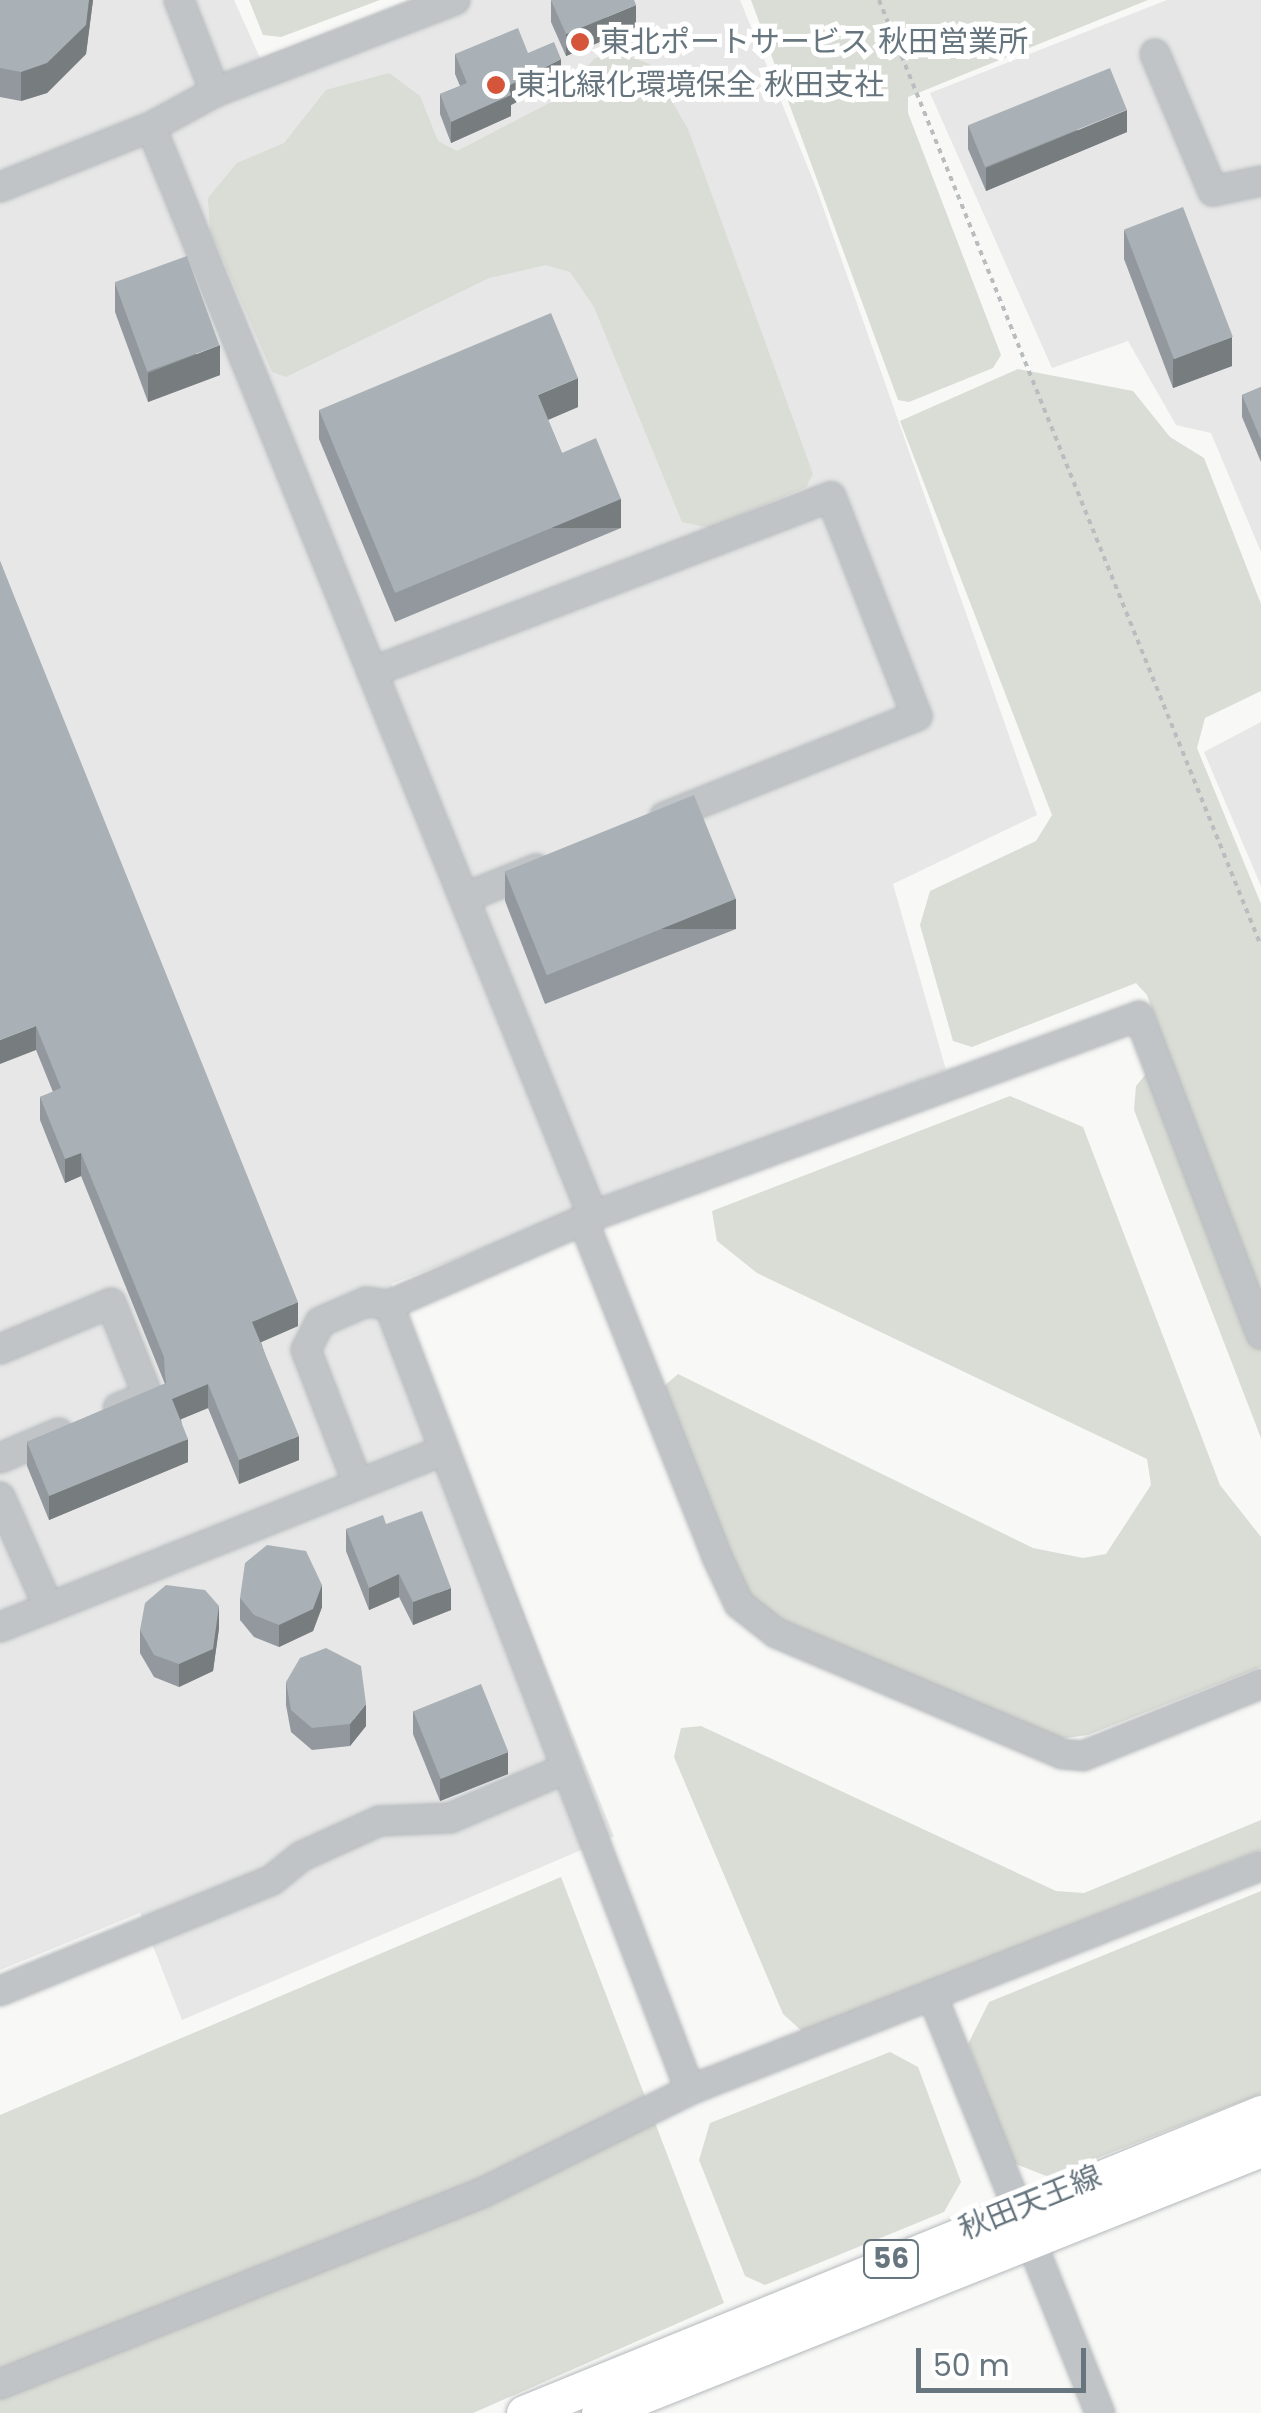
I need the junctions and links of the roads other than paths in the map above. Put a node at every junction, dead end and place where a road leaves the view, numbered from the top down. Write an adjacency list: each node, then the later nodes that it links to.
1 (179, 0): 4 (lane)
2 (455, 0): 4 (lane)
3 (1154, 54): 6 (lane)
4 (215, 92): 5 (lane)
5 (151, 127): 7 (lane); 8 (lane)
6 (1261, 181)
7 (0, 186)
8 (372, 672): 9 (lane); 11 (lane)
9 (645, 825)
10 (554, 861): 11 (lane)
11 (464, 898): 12 (lane)
12 (588, 1218): 13 (lane); 14 (lane); 22 (lane)
13 (389, 1306): 16 (lane); 18 (lane)
14 (1261, 1334)
15 (0, 1349): 17 (lane)
16 (444, 1450): 18 (lane); 23 (lane)
17 (0, 1458)
18 (358, 1484): 20 (lane)
19 (0, 1497): 20 (lane)
20 (49, 1608): 21 (lane)
21 (0, 1627)
22 (1261, 1684)
23 (567, 1768): 25 (lane); 27 (lane)
24 (1261, 1866): 26 (lane)
25 (0, 1991)
26 (934, 2000): 27 (lane); 30 (lane)
27 (690, 2090): 32 (lane)
28 (1261, 2113): 30 (main road, 秋田天王線 / 56)
29 (1261, 2149): 31 (main road, 秋田天王線 / 56)
30 (1013, 2208): 31 (lane); 33 (main road, 秋田天王線 / 56)
31 (1026, 2244): 34 (main road, 秋田天王線 / 56); 35 (lane)
32 (0, 2384)
33 (524, 2413)
34 (599, 2413)
35 (1100, 2413)

